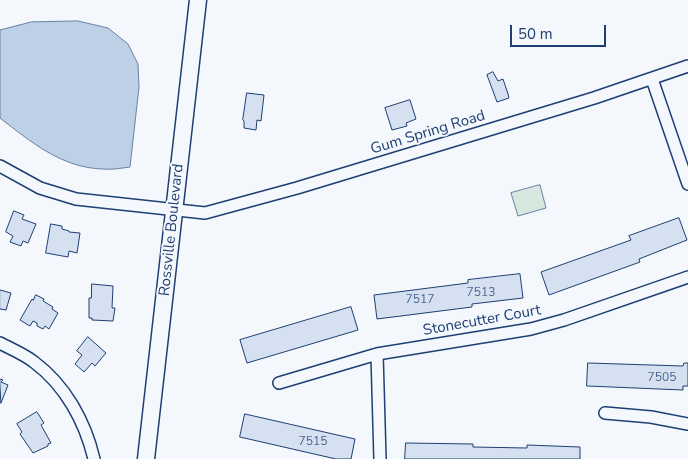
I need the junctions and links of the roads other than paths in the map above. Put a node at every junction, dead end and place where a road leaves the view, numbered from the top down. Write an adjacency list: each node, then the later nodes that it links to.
1 (198, 0): 6 (main road, Rossville Boulevard)
2 (688, 66): 3 (street, Gum Spring Road)
3 (652, 79): 5 (street); 6 (street, Gum Spring Road)
4 (0, 166): 6 (street, Gum Spring Road)
5 (688, 184)
6 (174, 211): 14 (main road, Rossville Boulevard)
7 (688, 277): 9 (street, Stonecutter Court)
8 (0, 343): 13 (street)
9 (377, 354): 10 (street, Stonecutter Court); 15 (street)
10 (279, 384)
11 (605, 413): 12 (street)
12 (688, 424)
13 (94, 459)
14 (146, 459)
15 (380, 459)

